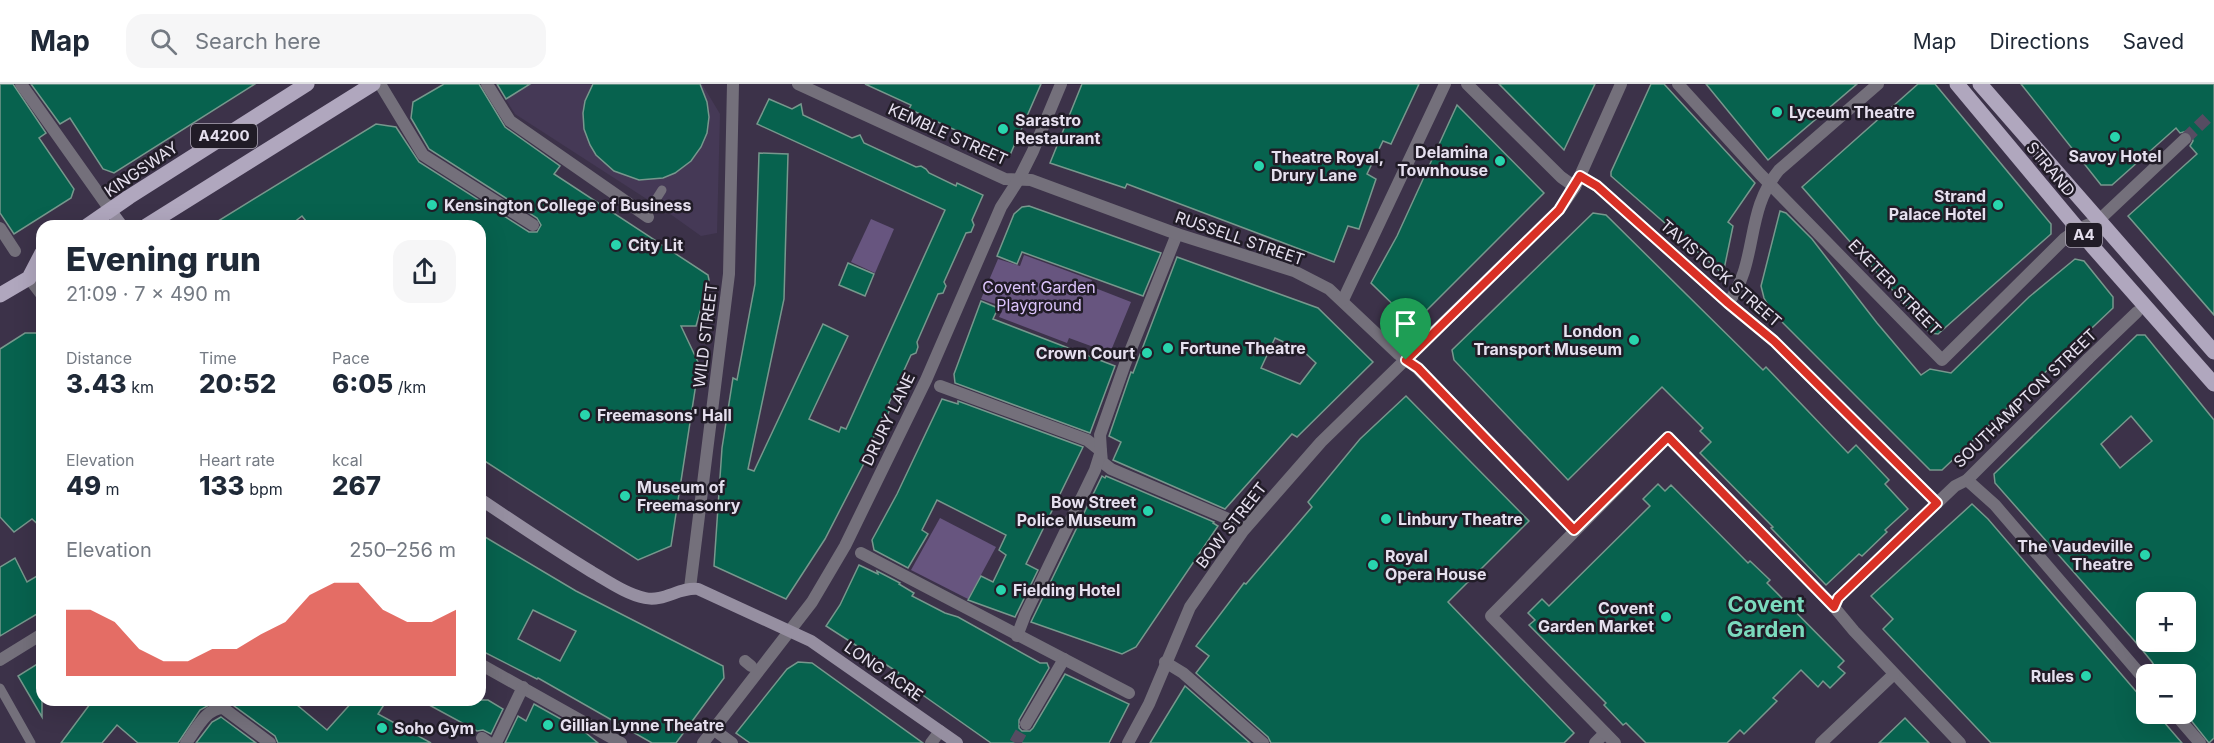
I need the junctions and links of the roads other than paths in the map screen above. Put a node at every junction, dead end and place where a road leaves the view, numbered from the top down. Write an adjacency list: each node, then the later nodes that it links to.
1 (21, 84): 21 (street)
2 (307, 84): 21 (main road, KINGSWAY / A4200)
3 (373, 84): 25 (main road, A4200)
4 (380, 84): 27 (street)
5 (488, 84): 22 (street)
6 (734, 84): 48 (street, WILD STREET)
7 (1060, 84): 17 (street, DRURY LANE)
8 (1444, 84): 34 (street)
9 (1467, 84): 18 (street, TAVISTOCK STREET)
10 (1622, 84): 18 (street, BOW STREET)
11 (1678, 84): 19 (street, EXETER STREET)
12 (1878, 84): 19 (street)
13 (1957, 84): 29 (main road, STRAND / A4)
14 (1980, 84): 26 (main road, STRAND / A4)
15 (802, 85): 17 (street, KEMBLE STREET)
16 (2185, 139): 26 (street)
17 (1019, 179): 30 (street, RUSSELL STREET); 50 (street, DRURY LANE)
18 (1578, 182): 35 (street, TAVISTOCK STREET); 38 (street, BOW STREET)
19 (1769, 182): 29 (street, EXETER STREET); 35 (street)
20 (662, 190): 22 (lane)
21 (111, 211): 23 (main road, KINGSWAY / A4200); 24 (main road)
22 (647, 216)
23 (97, 220)
24 (118, 220)
25 (154, 220)
26 (2099, 220): 29 (street, EXETER STREET); 37 (main road, STRAND / A4)
27 (533, 225)
28 (0, 228): 31 (street)
29 (2078, 229): 39 (main road, STRAND / A4)
30 (1177, 234): 34 (street, RUSSELL STREET); 41 (street)
31 (15, 251)
32 (35, 278): 33 (main road)
33 (0, 295)
34 (1343, 300): 38 (street, RUSSELL STREET)
35 (1728, 303): 44 (street, TAVISTOCK STREET)
36 (2137, 312): 42 (street, SOUTHAMPTON STREET)
37 (2214, 352)
38 (1406, 360): 46 (street, RUSSELL STREET); 55 (street, BOW STREET)
39 (2214, 384)
40 (940, 386): 41 (street)
41 (1101, 451): 45 (street); 51 (street)
42 (1967, 480): 44 (street, SOUTHAMPTON STREET); 57 (street)
43 (486, 503): 48 (main road)
44 (1937, 503): 49 (street, SOUTHAMPTON STREET)
45 (1232, 522)
46 (1574, 530): 49 (street); 68 (street)
47 (861, 553): 51 (street)
48 (690, 588): 50 (main road, LONG ACRE)
49 (1834, 607): 58 (street)
50 (790, 631): 66 (street, DRURY LANE); 67 (main road, LONG ACRE)
51 (1017, 636): 53 (street)
52 (36, 638): 54 (street)
53 (1064, 659): 61 (street); 64 (street)
54 (0, 660)
55 (1165, 662): 78 (street, BOW STREET); 79 (street)
56 (486, 667): 59 (street)
57 (2136, 669)
58 (1894, 674): 82 (street); 83 (street)
59 (523, 687): 72 (street); 73 (street)
60 (0, 688): 69 (lane)
61 (1129, 693)
62 (218, 706): 70 (street)
63 (223, 706): 71 (street)
64 (1026, 724)
65 (2184, 724): 84 (street)
66 (713, 729): 74 (street, DRURY LANE); 75 (street)
67 (940, 730): 76 (street); 77 (main road, LONG ACRE)
68 (1605, 733): 80 (street); 81 (street)
69 (31, 743)
70 (186, 743)
71 (270, 743)
72 (496, 743)
73 (621, 743)
74 (703, 743)
75 (732, 743)
76 (931, 743)
77 (957, 743)
78 (1128, 743)
79 (1263, 743)
80 (1595, 743)
81 (1615, 743)
82 (1821, 743)
83 (1960, 743)
84 (2200, 743)

